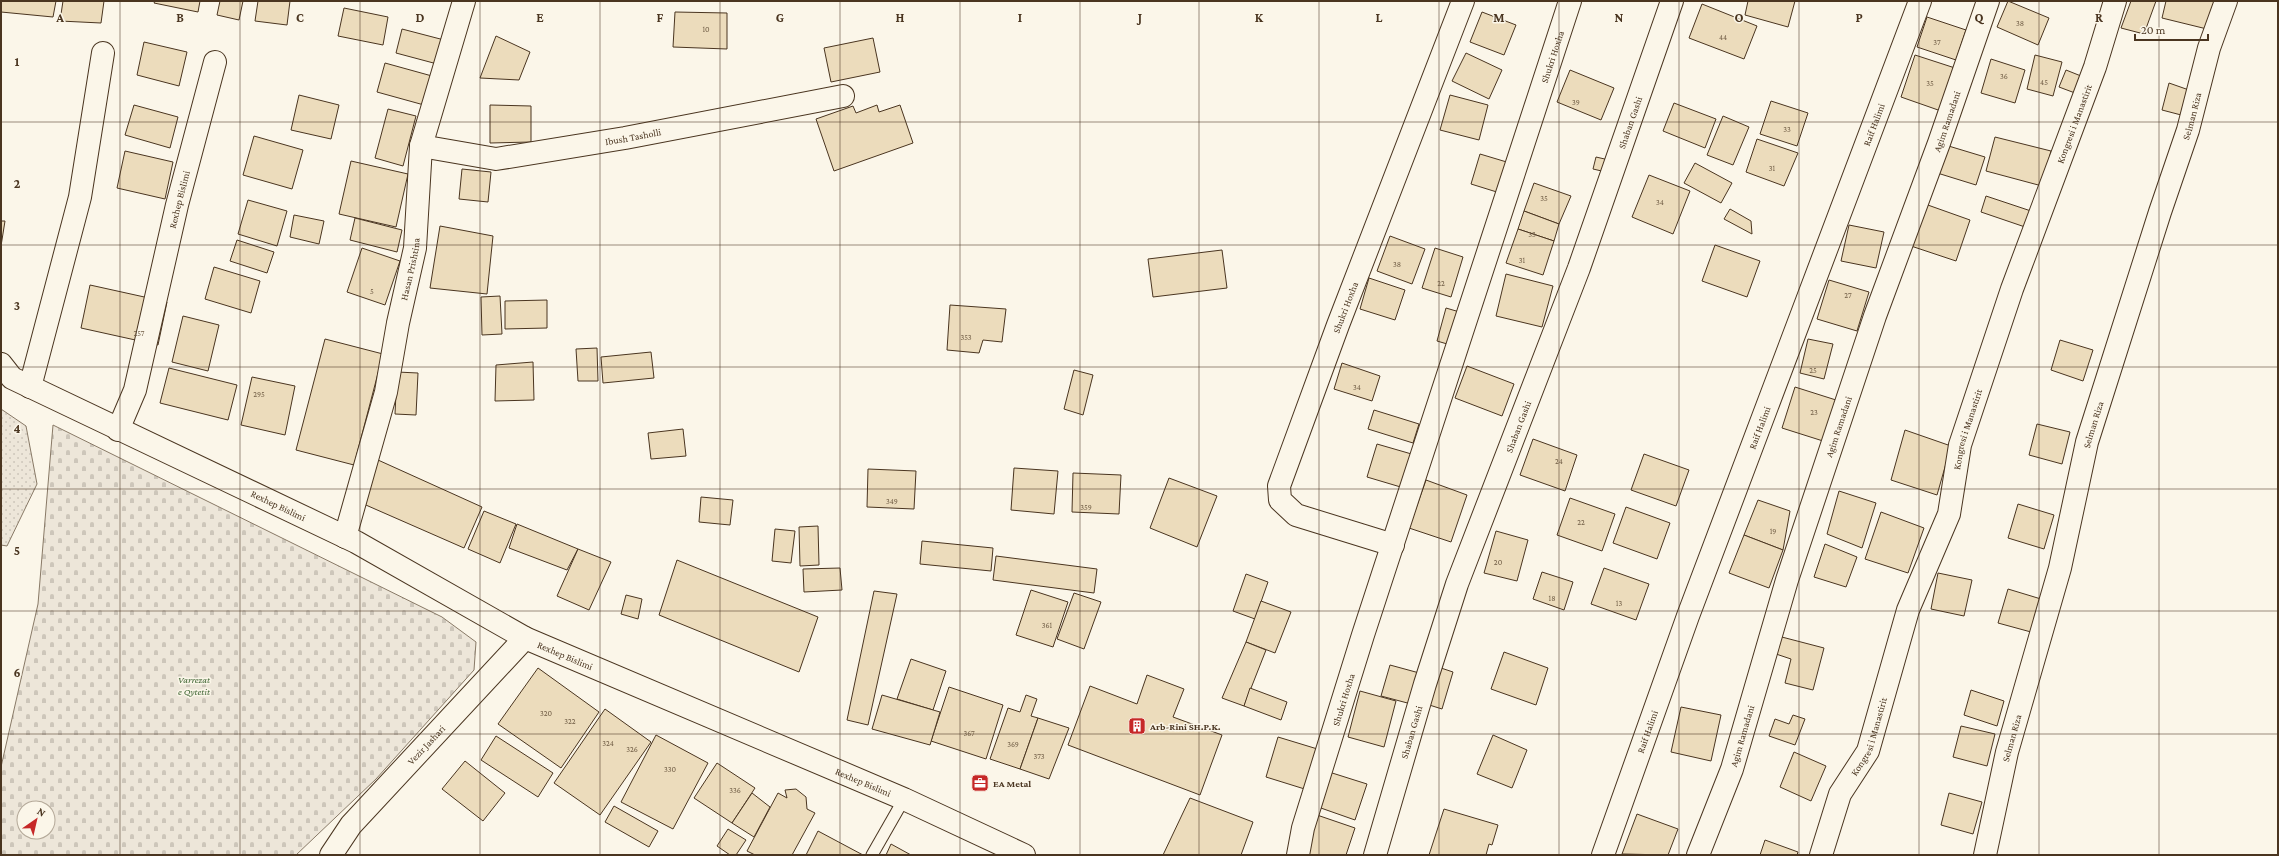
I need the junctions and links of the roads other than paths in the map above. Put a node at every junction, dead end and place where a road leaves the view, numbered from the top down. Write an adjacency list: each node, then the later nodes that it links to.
1 (464, 1): 12 (street, Hasan Prishtina)
2 (1463, 1): 16 (street, Shukri Hoxha)
3 (1570, 1): 16 (street, Shukri Hoxha)
4 (1672, 1): 23 (street, Shaban Gashi)
5 (1920, 1): 24 (street, Raif Halimi)
6 (1988, 1): 25 (street, Agim Ramadani)
7 (2115, 1): 26 (street, Kongresi i Manastirit)
8 (2226, 1): 27 (street, Selman Riza)
9 (103, 53): 13 (street, Rexhep Bislimi)
10 (215, 62): 14 (street, Rexhep Bislimi)
11 (843, 96): 12 (street, Ibush Tasholli)
12 (422, 146): 15 (street, Hasan Prishtina)
13 (11, 377): 14 (street, Rexhep Bislimi)
14 (118, 430): 15 (street, Rexhep Bislimi)
15 (345, 537): 17 (street, Rexhep Bislimi)
16 (1393, 545): 22 (street, Shukri Hoxha)
17 (525, 638): 18 (street, Rexhep Bislimi); 19 (street, Vezir Jashari)
18 (904, 799): 20 (lane); 21 (street, Rexhep Bislimi)
19 (331, 855)
20 (872, 855)
21 (1024, 855)
22 (1298, 855)
23 (1375, 855)
24 (1603, 855)
25 (1698, 855)
26 (1822, 855)
27 (1985, 855)

